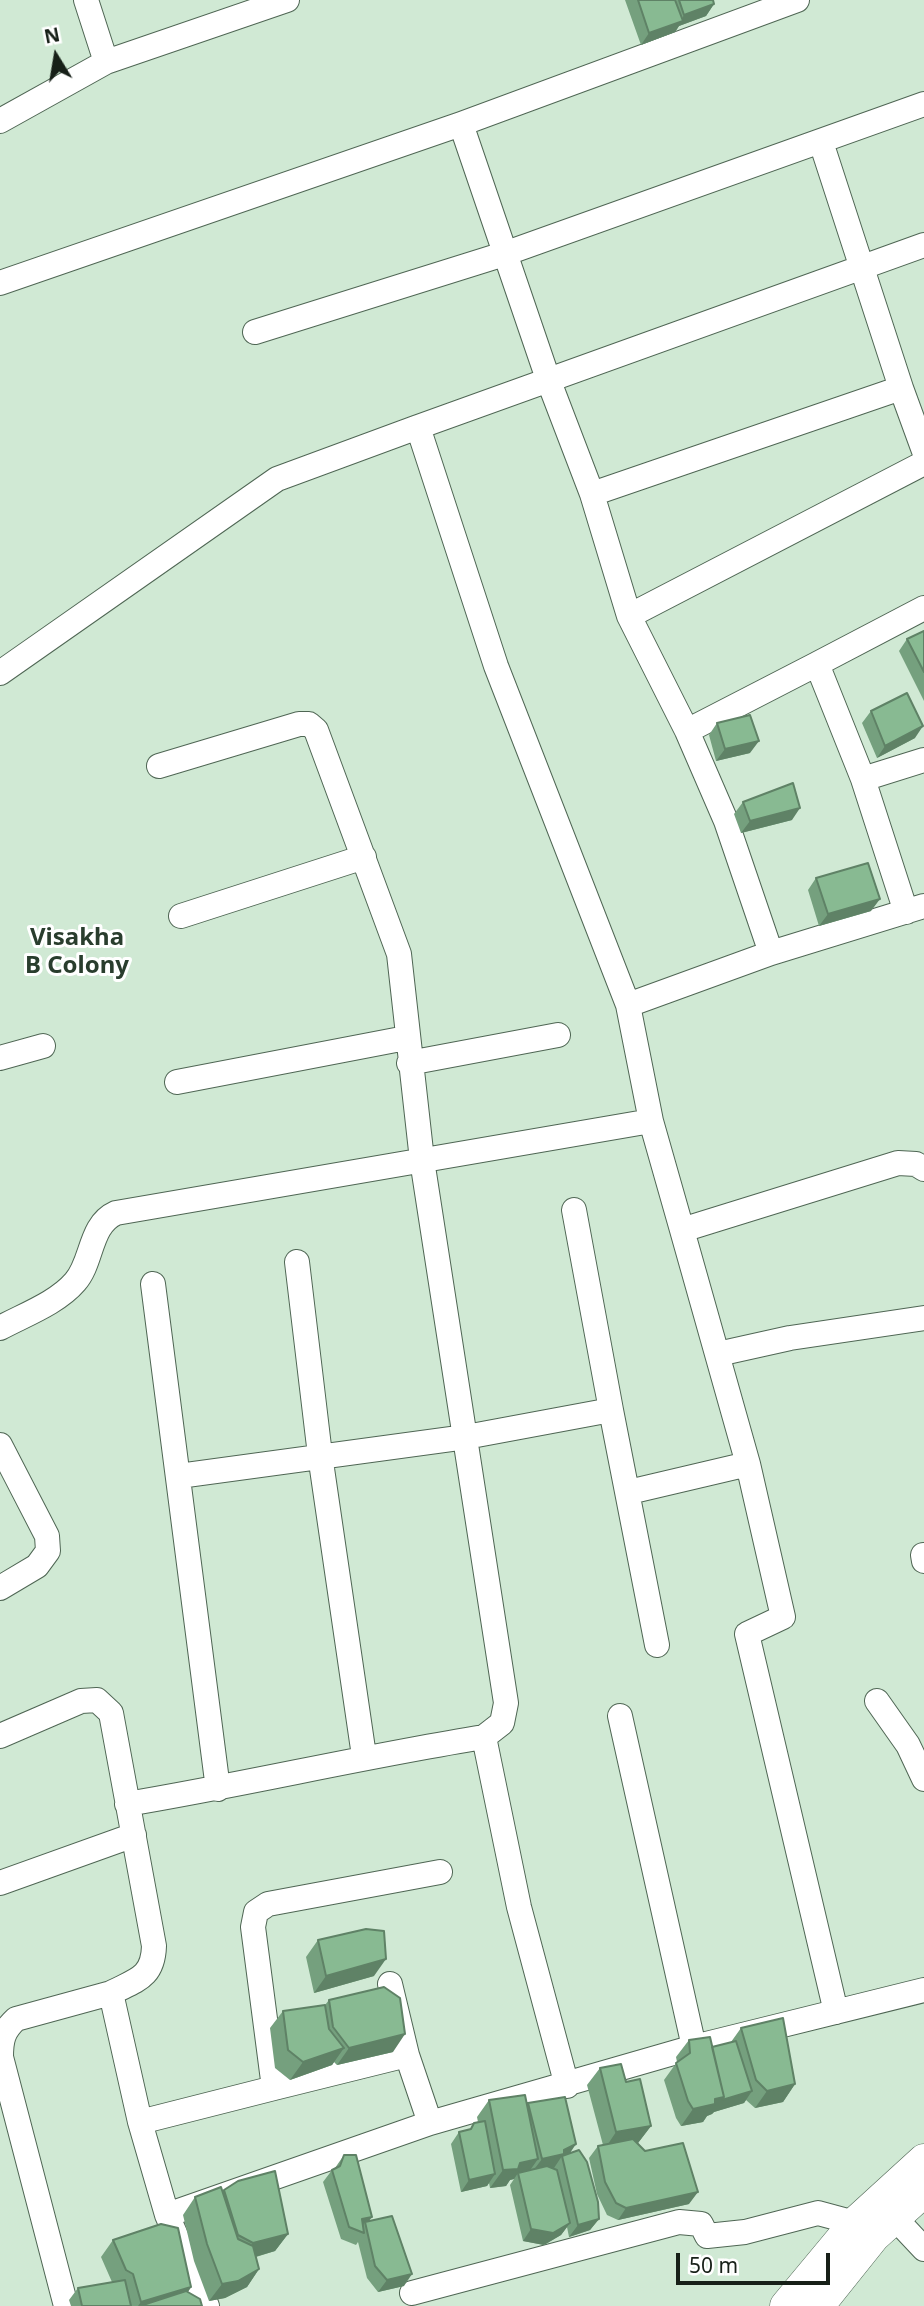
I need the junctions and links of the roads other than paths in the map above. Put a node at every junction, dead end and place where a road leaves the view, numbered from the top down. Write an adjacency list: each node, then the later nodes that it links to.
1 (86, 0): 4 (street)
2 (287, 0): 4 (street)
3 (797, 0): 7 (street)
4 (106, 62): 6 (street)
5 (924, 104): 8 (street)
6 (0, 121)
7 (461, 124): 10 (street); 12 (street)
8 (821, 142): 10 (street); 11 (street)
9 (924, 245): 11 (street)
10 (504, 254): 13 (street); 14 (street)
11 (860, 267): 14 (street); 15 (street)
12 (0, 283)
13 (256, 332)
14 (548, 379): 16 (street); 19 (street)
15 (901, 388): 17 (street); 19 (street)
16 (418, 427): 23 (street); 32 (street)
17 (924, 451)
18 (924, 463): 21 (street)
19 (592, 494): 21 (street)
20 (924, 608): 22 (street)
21 (629, 616): 24 (street)
22 (817, 664): 24 (street); 27 (street)
23 (0, 673)
24 (687, 730): 31 (street)
25 (924, 760): 27 (street)
26 (159, 766): 28 (street)
27 (863, 779): 29 (street)
28 (364, 857): 30 (street); 34 (street)
29 (915, 909): 31 (street)
30 (181, 916)
31 (771, 953): 32 (street)
32 (628, 1005): 39 (street)
33 (558, 1035): 37 (street)
34 (406, 1038): 37 (street); 38 (street)
35 (43, 1046): 36 (street)
36 (0, 1058)
37 (409, 1063): 40 (street)
38 (177, 1082)
39 (651, 1121): 40 (street); 43 (street)
40 (422, 1160): 47 (street); 50 (street)
41 (924, 1169): 43 (street)
42 (574, 1210): 49 (street)
43 (682, 1230): 48 (street)
44 (297, 1262): 52 (street)
45 (153, 1284): 54 (street)
46 (924, 1318): 48 (street)
47 (0, 1328)
48 (718, 1354): 53 (street)
49 (611, 1410): 50 (street); 55 (street)
50 (466, 1437): 52 (street); 61 (street)
51 (0, 1445): 56 (street)
52 (320, 1455): 54 (street); 63 (street)
53 (748, 1464): 55 (street); 73 (street)
54 (179, 1476): 65 (street)
55 (629, 1492): 57 (street)
56 (0, 1588)
57 (657, 1645)
58 (877, 1700): 62 (street)
59 (620, 1716): 74 (street)
60 (0, 1736): 66 (street)
61 (484, 1737): 63 (street); 76 (street)
62 (916, 1740): 64 (street)
63 (364, 1756): 65 (street)
64 (924, 1779)
65 (218, 1789): 66 (street)
66 (127, 1804): 67 (street)
67 (134, 1835): 69 (street); 72 (street)
68 (440, 1872): 77 (street)
69 (0, 1883)
70 (390, 1984): 75 (street)
71 (924, 1990): 73 (street)
72 (111, 1993): 78 (street); 87 (street)
73 (836, 2012): 74 (street)
74 (694, 2047): 76 (street)
75 (407, 2055): 77 (street); 79 (street)
76 (567, 2086): 79 (street)
77 (274, 2088): 78 (street)
78 (140, 2122): 82 (street)
79 (430, 2123): 82 (street)
80 (924, 2160): 84 (main road)
81 (924, 2190): 83 (main road)
82 (167, 2215): 88 (street)
83 (893, 2216): 85 (street); 90 (main road)
84 (855, 2223): 86 (street); 89 (main road)
85 (924, 2249)
86 (412, 2293)
87 (66, 2306)
88 (207, 2306)
89 (786, 2306)
90 (818, 2306)

